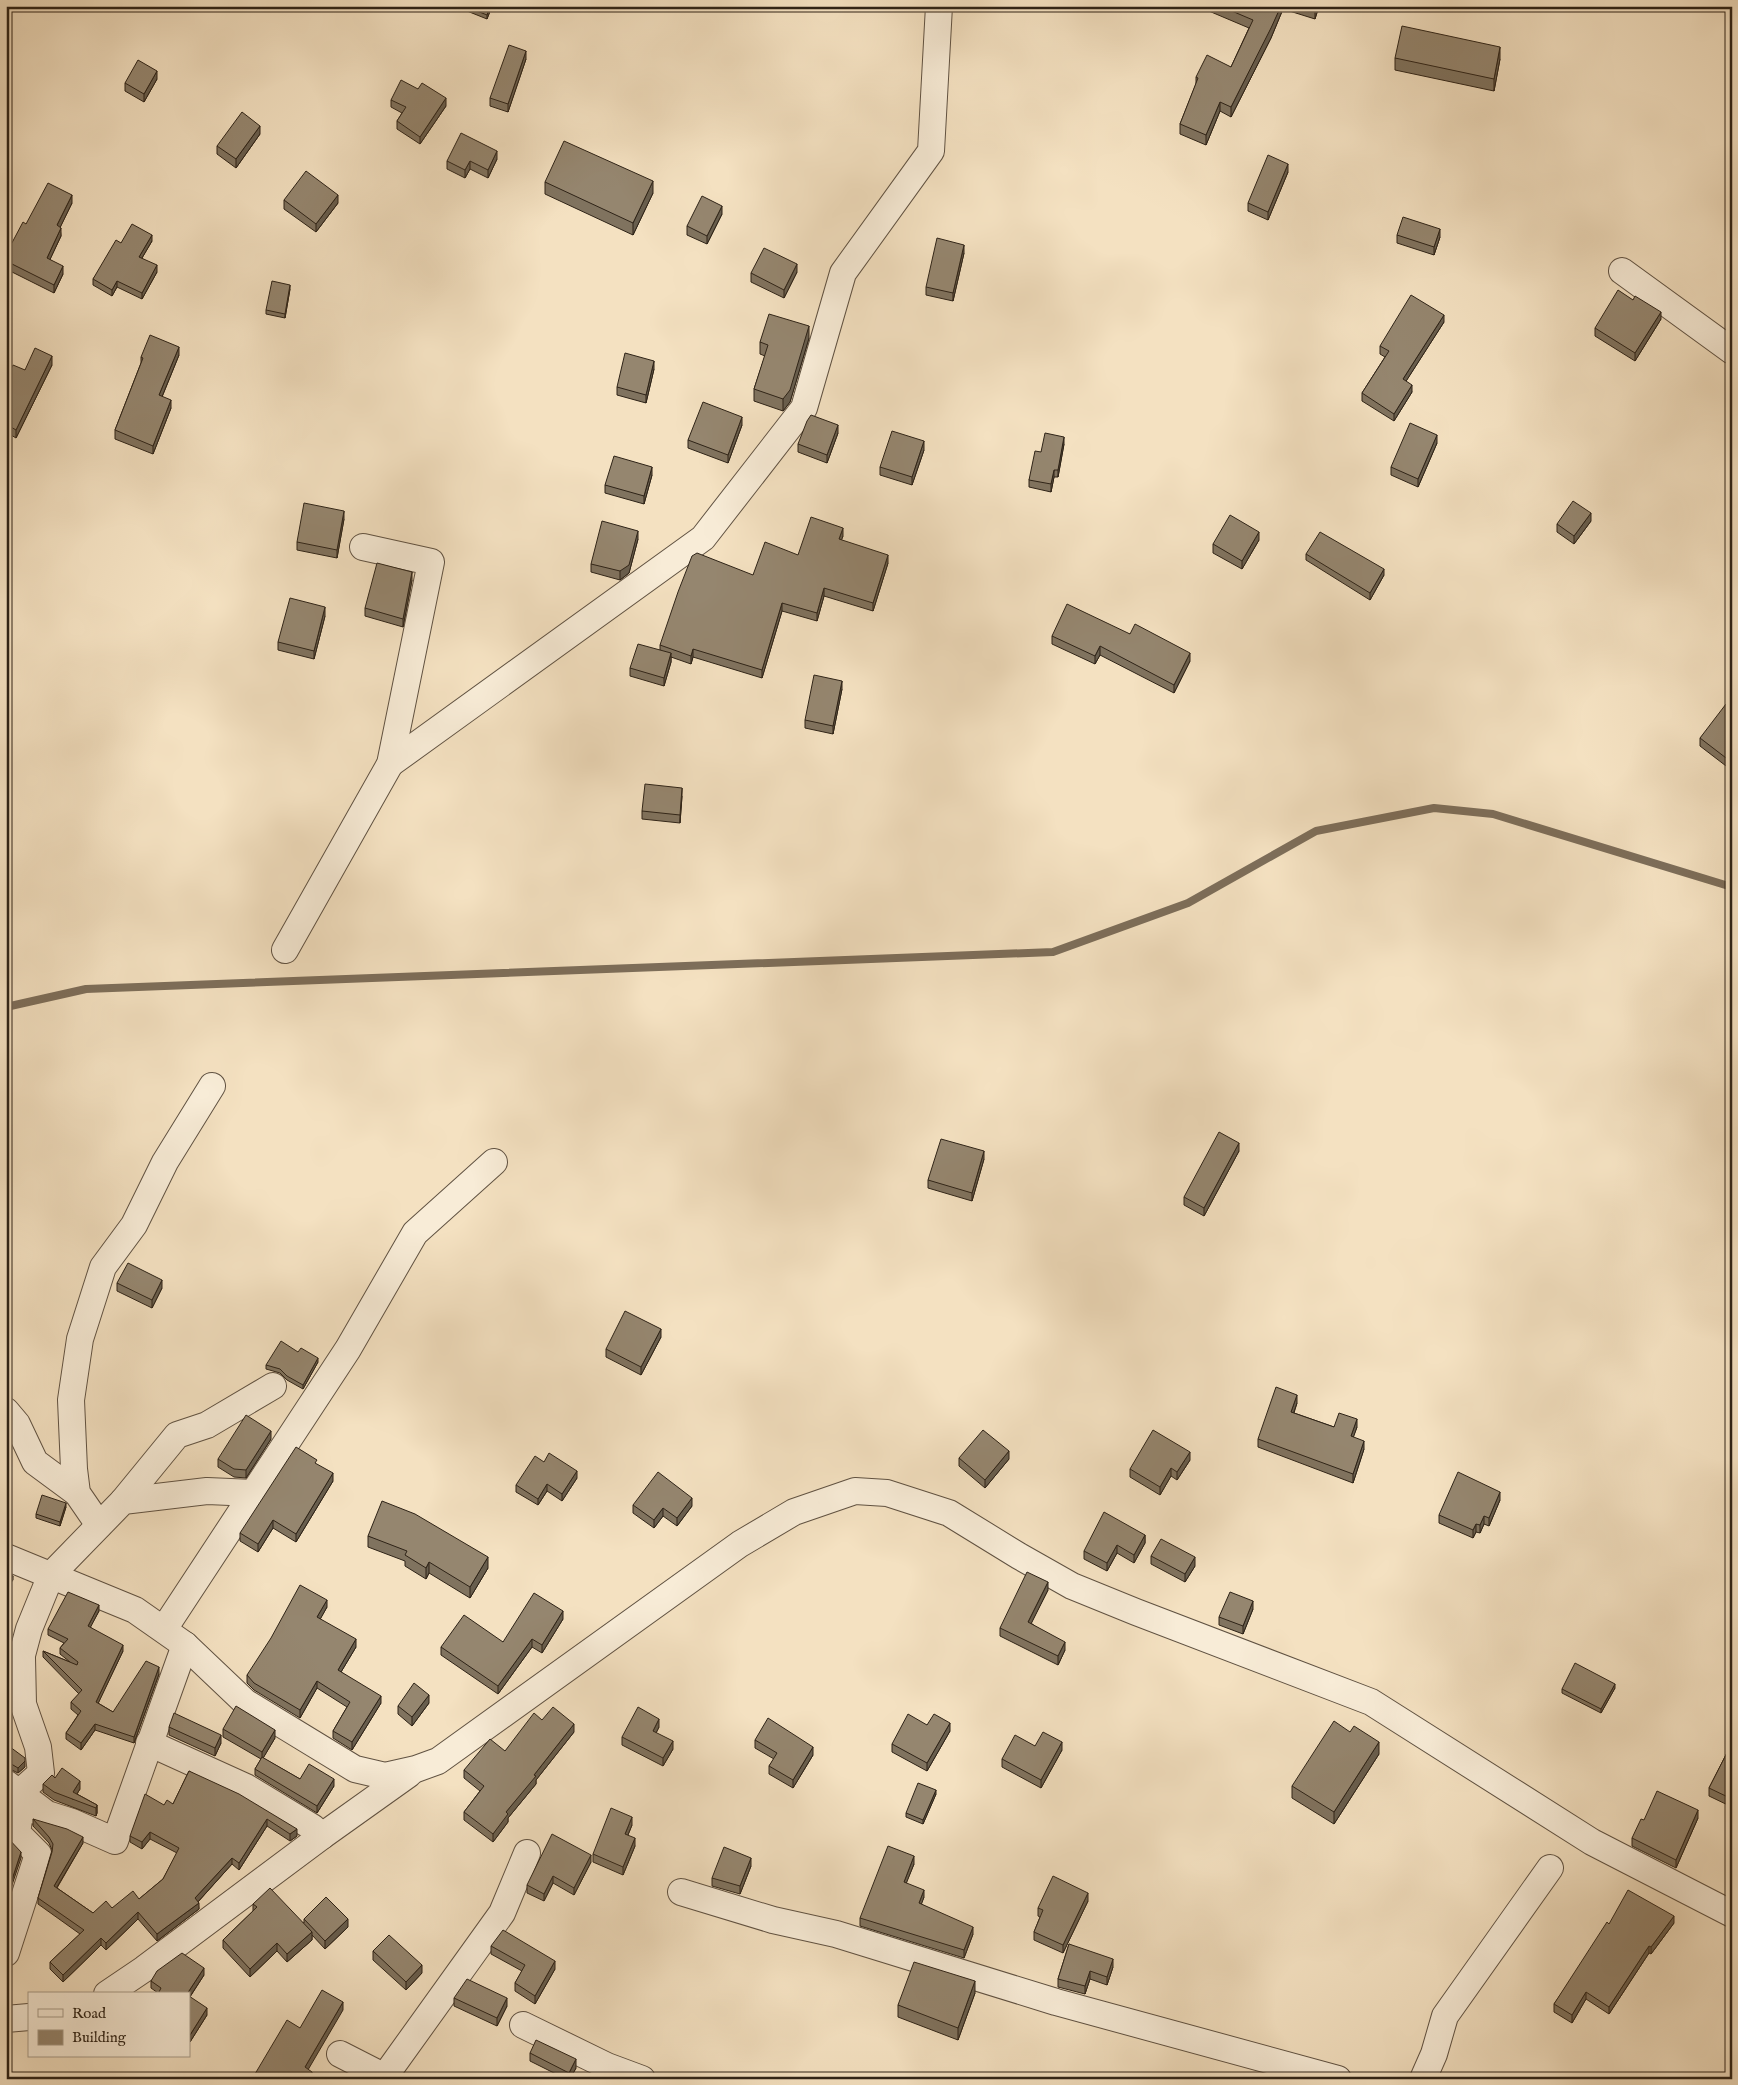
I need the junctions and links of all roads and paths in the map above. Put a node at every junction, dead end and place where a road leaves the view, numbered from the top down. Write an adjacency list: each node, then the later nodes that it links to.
1 (939, 6): 5 (street)
2 (1622, 271): 3 (street)
3 (1732, 351)
4 (363, 547): 5 (street)
5 (390, 764): 6 (street)
6 (285, 950)
7 (212, 1086): 11 (street)
8 (494, 1162): 12 (street)
9 (272, 1386): 13 (street)
10 (6, 1411): 11 (street)
11 (77, 1493): 14 (street)
12 (254, 1493): 13 (street); 17 (street)
13 (123, 1501): 14 (street)
14 (99, 1526): 16 (street)
15 (6, 1557): 16 (street)
16 (52, 1575): 17 (street); 19 (street)
17 (164, 1629): 18 (street)
18 (185, 1645): 21 (street); 22 (street)
19 (22, 1655): 20 (street); 23 (street)
20 (6, 1684)
21 (149, 1742): 24 (street); 25 (street)
22 (416, 1769): 25 (street); 29 (street)
23 (13, 1788): 24 (street)
24 (47, 1814): 30 (street)
25 (322, 1836): 31 (street)
26 (527, 1853): 36 (street)
27 (1550, 1868): 39 (street)
28 (681, 1892): 38 (street)
29 (1730, 1908)
30 (6, 1953)
31 (110, 1992)
32 (28, 2017): 33 (street)
33 (6, 2019)
34 (523, 2025): 37 (street)
35 (340, 2054): 36 (street)
36 (387, 2078)
37 (642, 2079)
38 (1338, 2079)
39 (1423, 2079)

